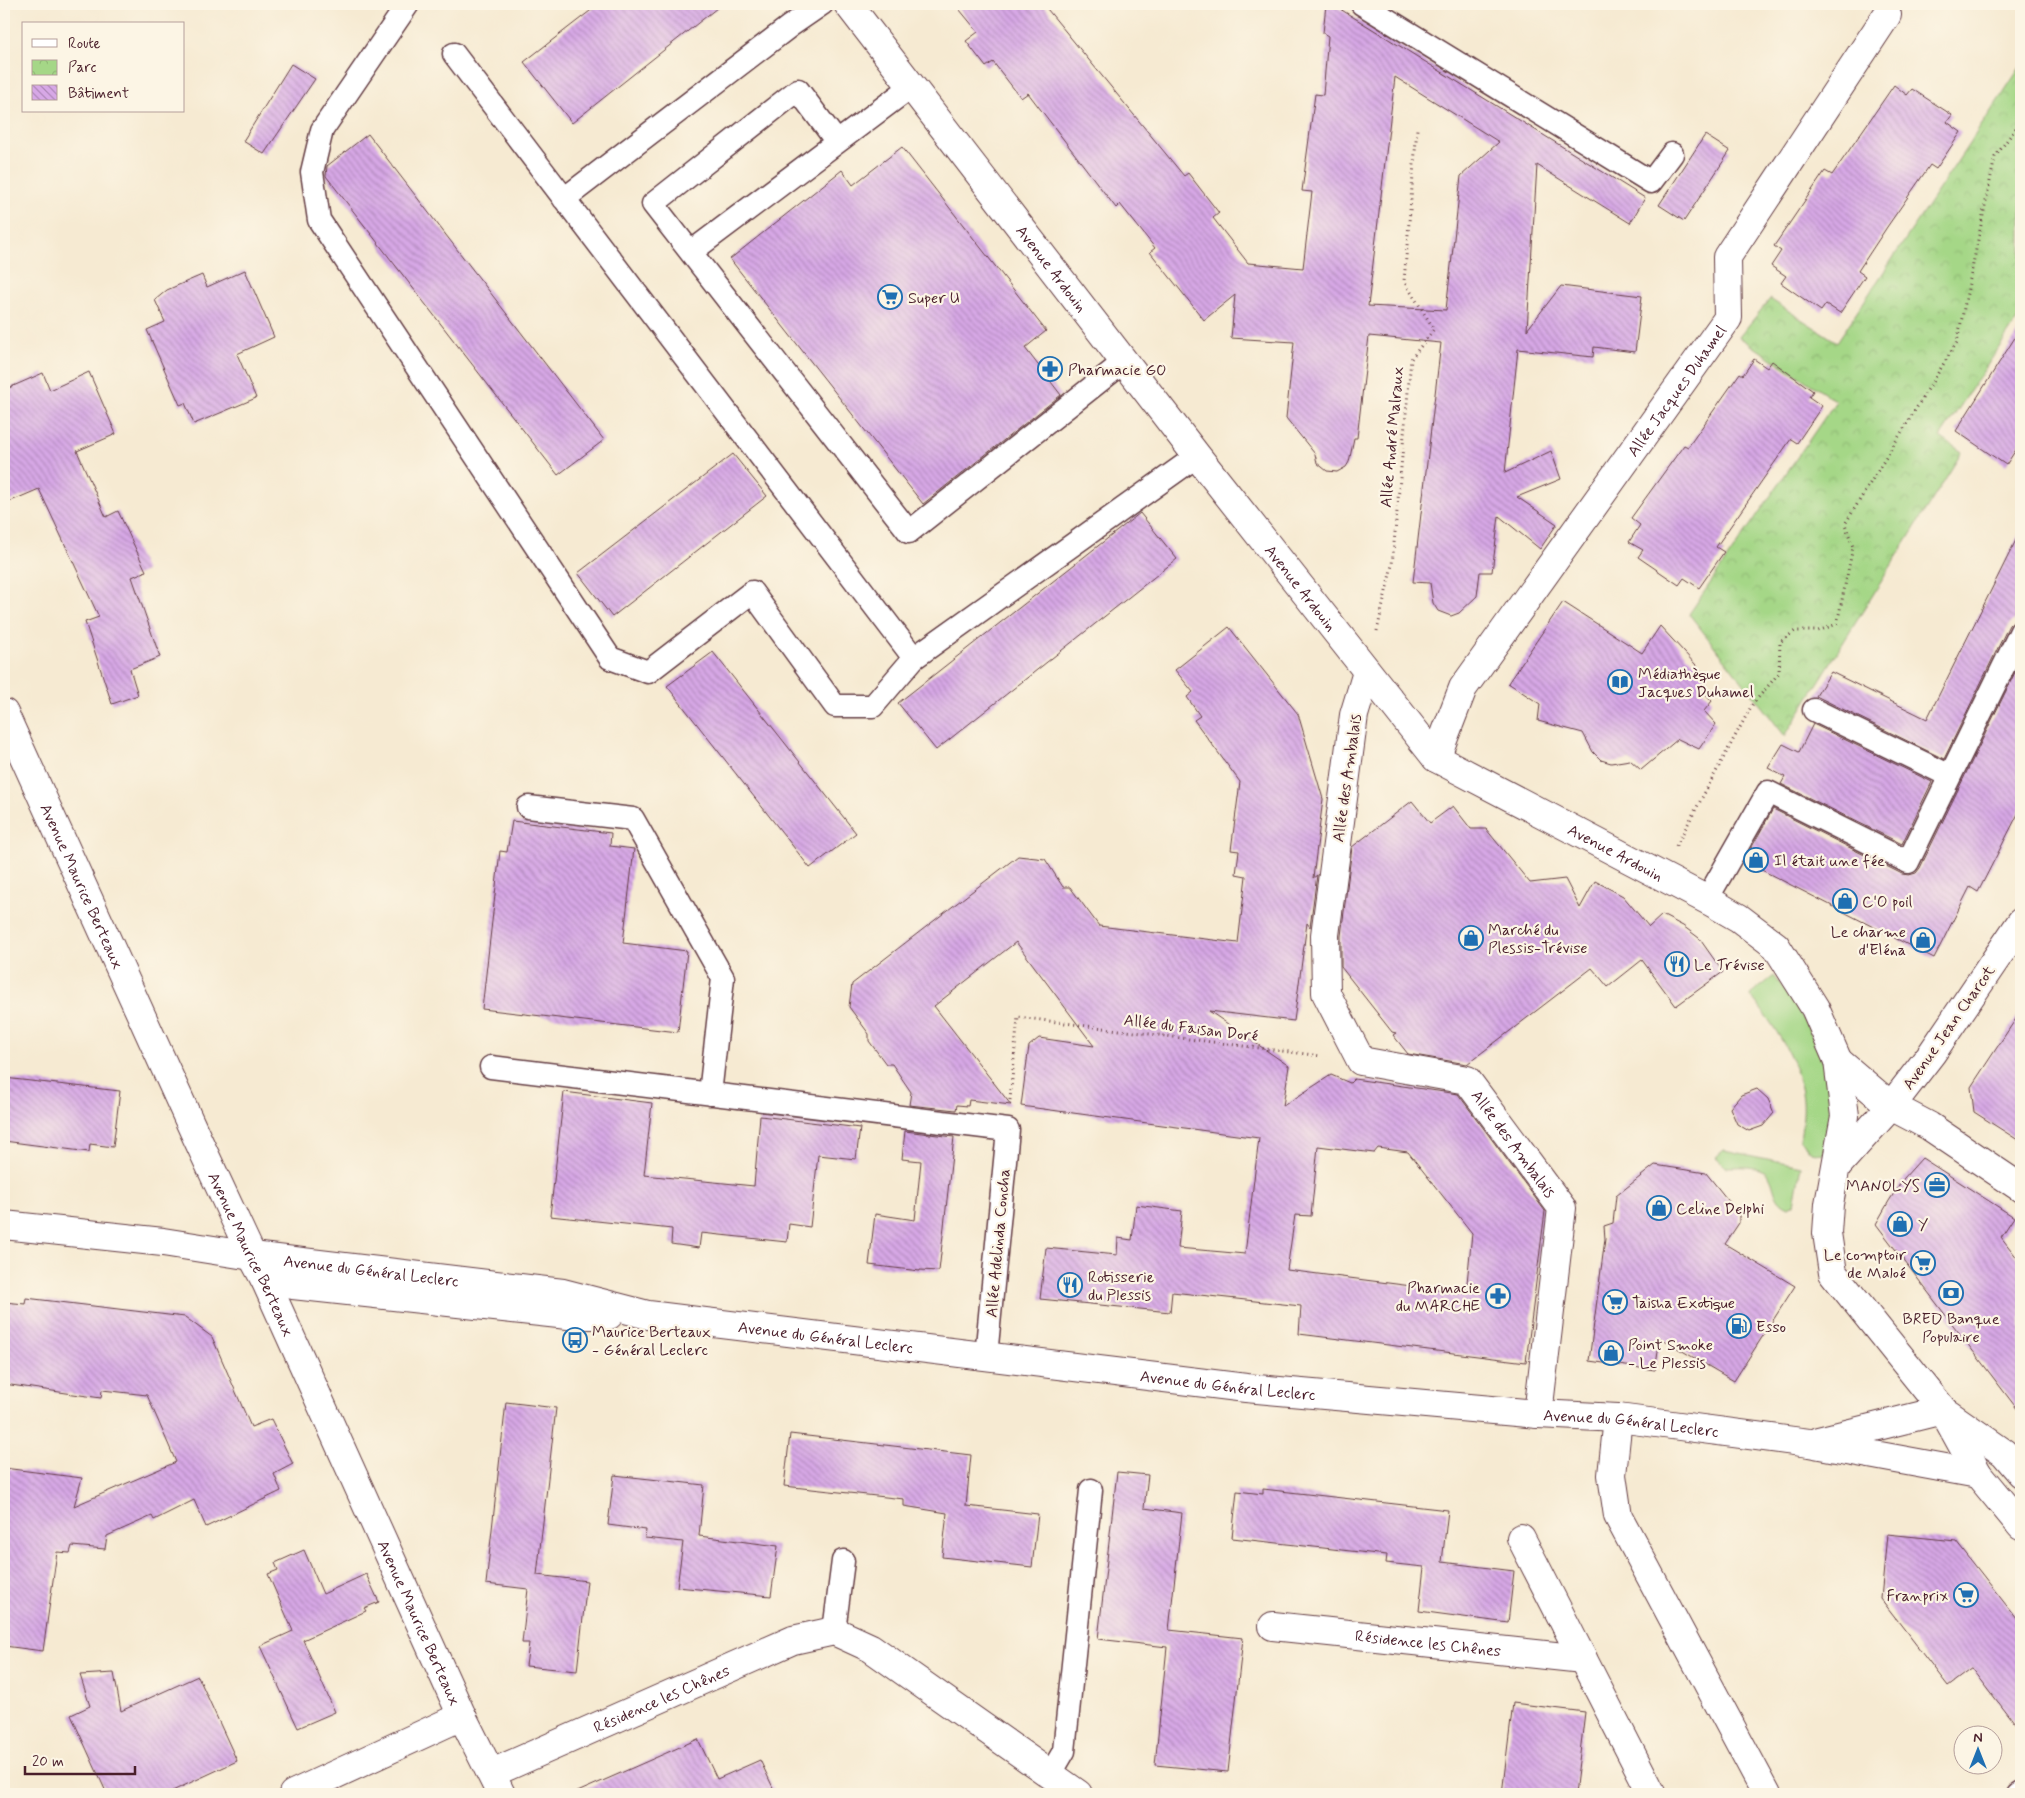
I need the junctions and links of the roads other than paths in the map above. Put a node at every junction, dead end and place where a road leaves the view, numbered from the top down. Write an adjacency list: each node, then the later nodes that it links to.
1 (408, 4): 15 (lane)
2 (822, 4): 10 (lane)
3 (848, 4): 7 (street, Avenue Ardouin)
4 (1362, 4): 9 (lane)
5 (1886, 15): 19 (street, Allée Jacques Duhamel)
6 (454, 54): 10 (lane)
7 (912, 86): 8 (lane); 12 (street, Avenue Ardouin)
8 (837, 142): 11 (lane); 11 (lane)
9 (1672, 154)
10 (564, 199): 15 (lane)
11 (691, 252): 12 (lane)
12 (1125, 362): 13 (street, Avenue Ardouin)
13 (1197, 456): 15 (lane); 16 (street, Avenue Ardouin)
14 (2021, 631): 20 (lane)
15 (914, 658)
16 (1368, 672): 19 (street, Avenue Ardouin); 36 (street, Allée des Ambalais)
17 (1814, 710): 20 (lane)
18 (4, 713): 31 (street, Avenue Maurice Berteaux)
19 (1436, 758): 22 (street, Avenue Ardouin)
20 (1950, 776): 22 (lane)
21 (528, 807): 26 (lane)
22 (1707, 900): 24 (street, Avenue Ardouin)
23 (2021, 922): 27 (street, Avenue Jean Charcot)
24 (1838, 1061): 27 (street, Avenue Ardouin); 28 (street, Avenue Ardouin)
25 (491, 1067): 26 (lane)
26 (710, 1094): 34 (lane, Allée Adelinda Concha)
27 (1891, 1106): 28 (street); 29 (street, Avenue Ardouin)
28 (1837, 1166): 35 (street, Avenue Ardouin)
29 (2021, 1188)
30 (4, 1225): 31 (street, Avenue du Général Leclerc)
31 (252, 1256): 32 (street, Avenue Maurice Berteaux); 33 (street, Avenue du Général Leclerc)
32 (265, 1280): 33 (street, Avenue du Général Leclerc); 48 (street, Avenue Maurice Berteaux)
33 (648, 1315): 34 (street, Avenue du Général Leclerc)
34 (986, 1356): 36 (street, Avenue du Général Leclerc)
35 (1943, 1410): 38 (street, Avenue du Général Leclerc); 39 (street, Avenue Ardouin); 40 (street, Avenue Ardouin)
36 (1538, 1414): 37 (street, Avenue du Général Leclerc)
37 (1618, 1418): 38 (street, Avenue du Général Leclerc); 55 (street)
38 (1809, 1443): 40 (street, Avenue du Général Leclerc)
39 (2021, 1473)
40 (1978, 1474): 42 (street, Avenue Ardouin)
41 (1091, 1490): 49 (lane)
42 (2021, 1526)
43 (1521, 1538): 47 (street)
44 (843, 1561): 46 (lane)
45 (1273, 1626): 47 (street, Résidence les Chênes)
46 (834, 1631): 49 (street); 50 (street, Résidence les Chênes)
47 (1583, 1659): 54 (street)
48 (462, 1716): 50 (street, Avenue Maurice Berteaux); 52 (street)
49 (1050, 1775): 53 (street)
50 (496, 1784)
51 (2021, 1792): 56 (lane)
52 (293, 1794)
53 (1078, 1794)
54 (1652, 1794)
55 (1766, 1794)
56 (2018, 1794)

